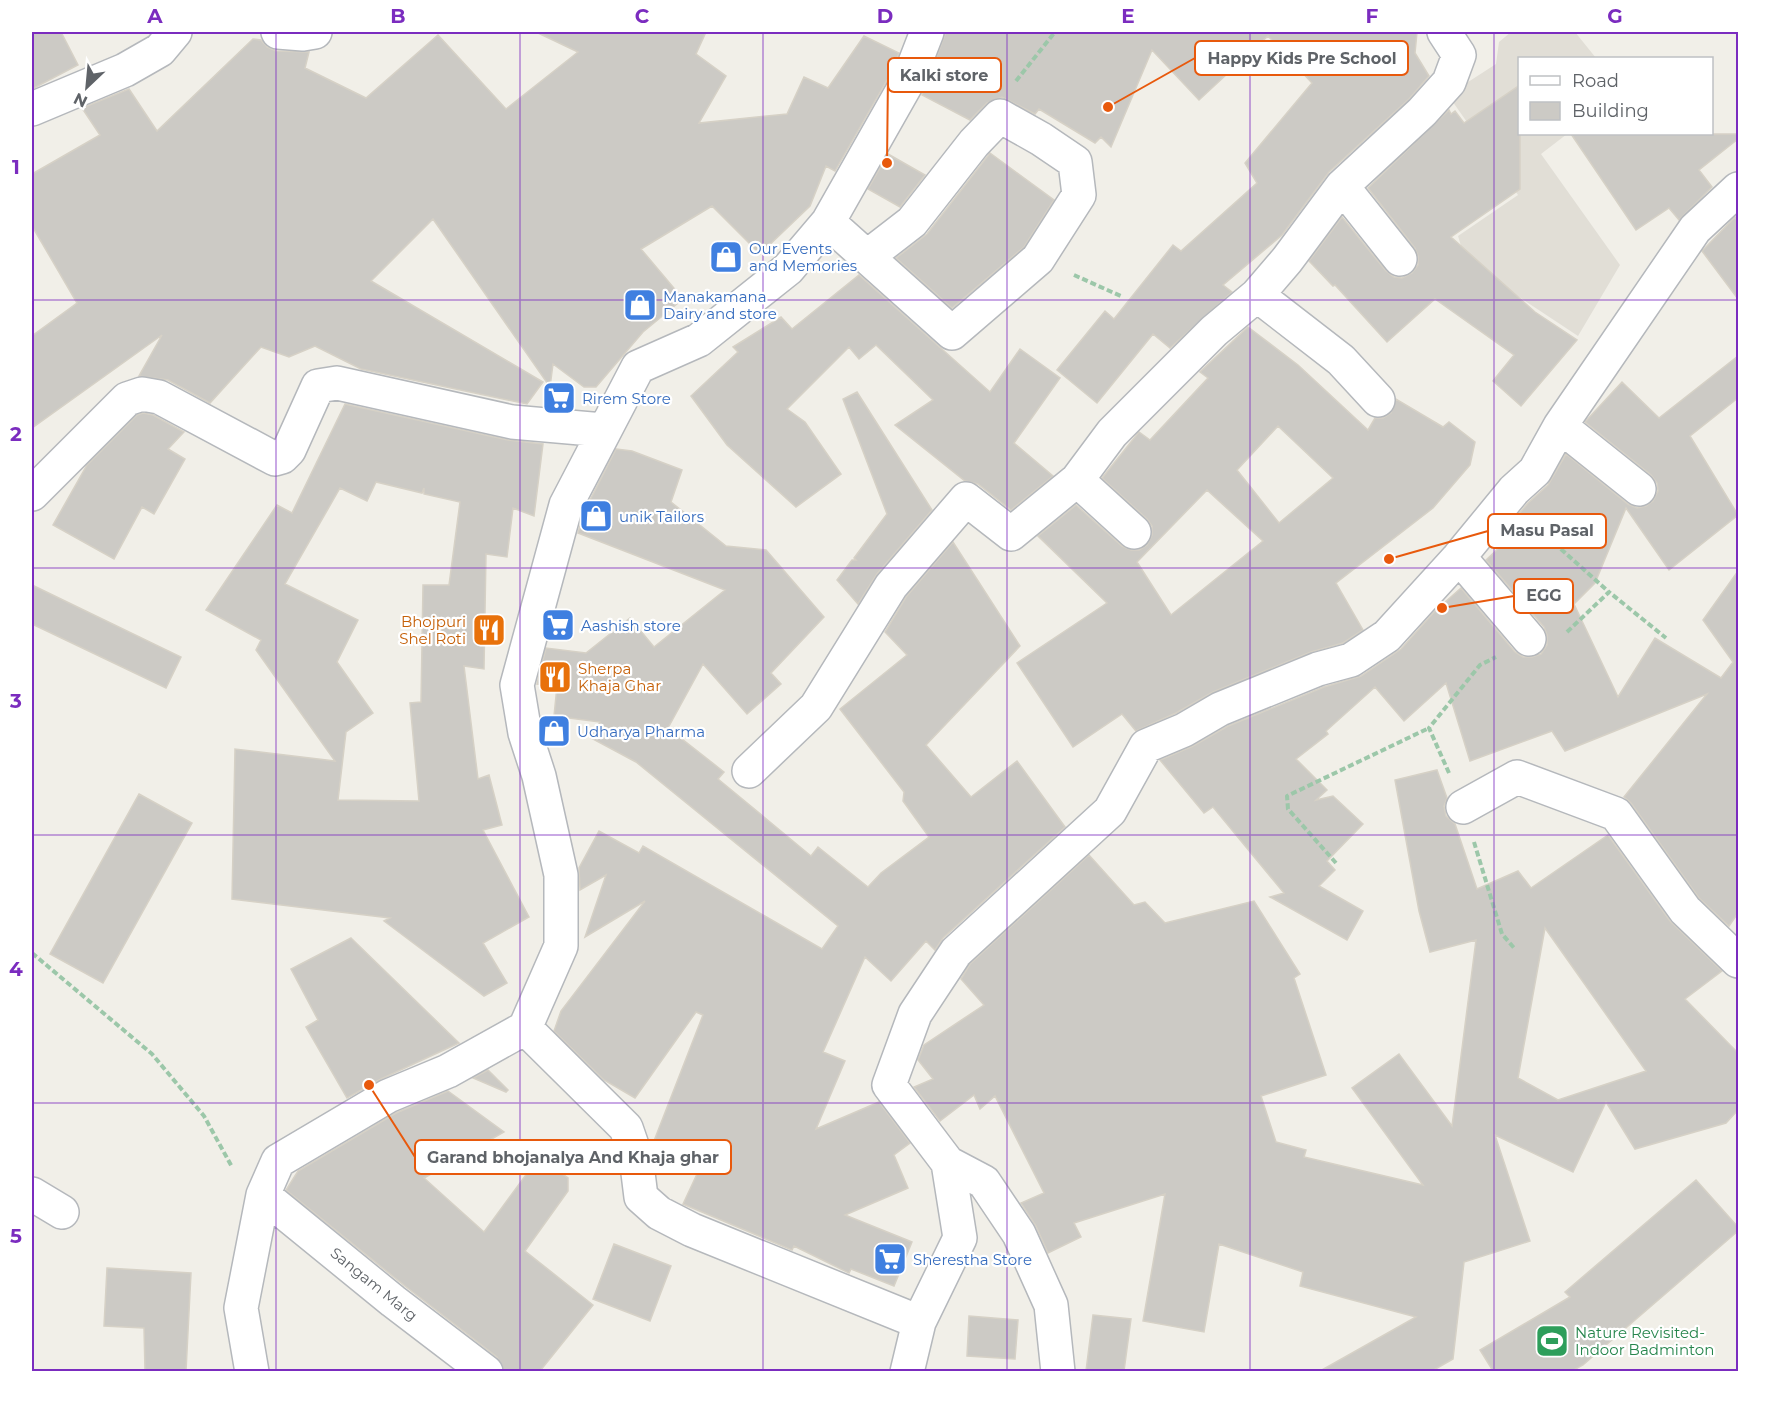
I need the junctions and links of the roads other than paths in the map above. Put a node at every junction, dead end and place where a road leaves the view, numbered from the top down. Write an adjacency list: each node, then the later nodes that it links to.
1 (175, 32): 6 (street)
2 (278, 32): 3 (street)
3 (315, 32)
4 (927, 32): 9 (street)
5 (1444, 32): 7 (street)
6 (32, 109)
7 (1342, 186): 11 (street); 12 (street)
8 (1738, 189): 14 (street)
9 (828, 222): 10 (street); 15 (street)
10 (868, 256): 10 (street)
11 (1400, 259)
12 (1257, 295): 13 (street); 16 (street)
13 (1378, 400)
14 (1560, 426): 17 (street); 20 (street)
15 (603, 430): 18 (street); 25 (street)
16 (1077, 480): 19 (street); 22 (street)
17 (1639, 489)
18 (32, 494)
19 (1134, 532)
20 (1459, 557): 21 (street); 26 (street)
21 (1529, 639)
22 (749, 771)
23 (1463, 807): 24 (street)
24 (1738, 961)
25 (525, 1028): 28 (street); 30 (street)
26 (948, 1163): 30 (street); 34 (street)
27 (32, 1194): 29 (street)
28 (263, 1195): 31 (street); 32 (street, Sangam Marg)
29 (62, 1212)
30 (919, 1322): 33 (street)
31 (252, 1371)
32 (486, 1371)
33 (907, 1371)
34 (1058, 1371)

